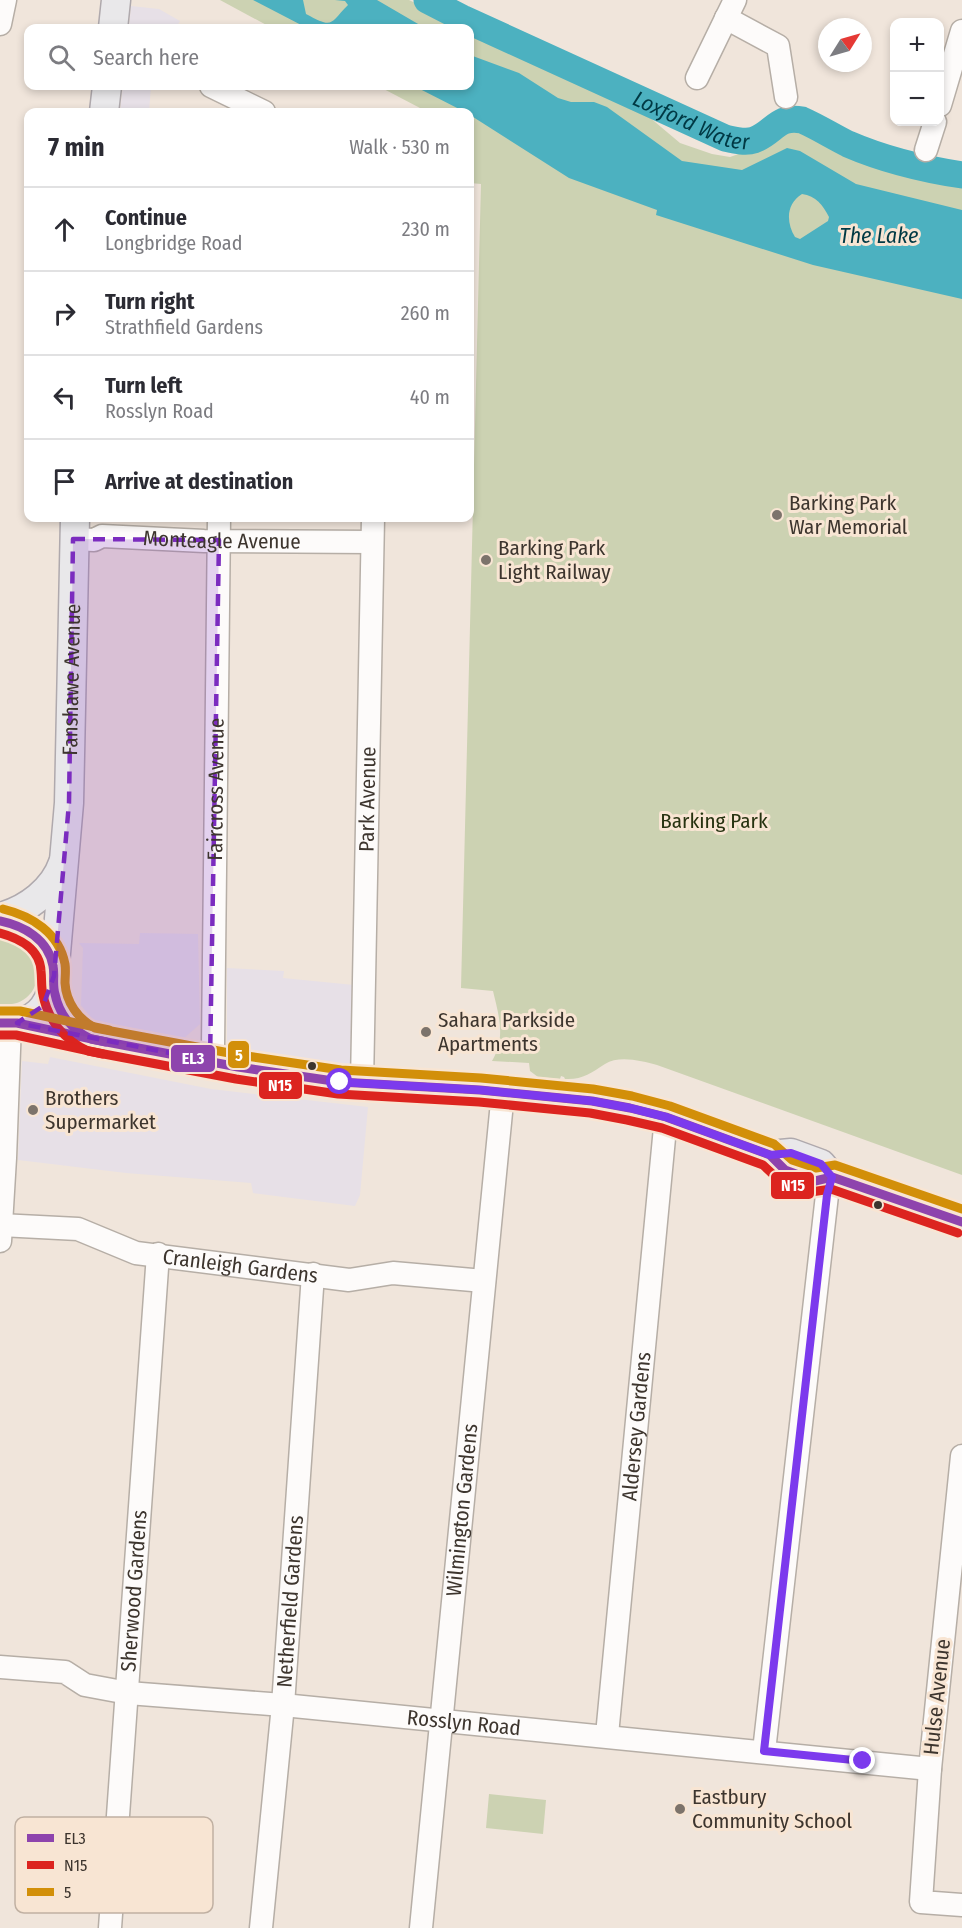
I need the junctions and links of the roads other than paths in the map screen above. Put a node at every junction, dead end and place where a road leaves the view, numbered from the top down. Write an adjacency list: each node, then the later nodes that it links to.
1 (5, 0): 4 (street)
2 (116, 0): 5 (main road)
3 (730, 9): 7 (street); 11 (street)
4 (0, 24)
5 (113, 24)
6 (962, 31): 8 (street)
7 (697, 78)
8 (944, 89)
9 (107, 90): 12 (main road)
10 (221, 97): 13 (street)
11 (786, 97)
12 (104, 108)
13 (253, 108)
14 (934, 126): 15 (street)
15 (926, 150)
16 (219, 522): 19 (street, Faircross Avenue)
17 (373, 522): 20 (street, Park Avenue)
18 (74, 528): 19 (street, Monteagle Avenue); 21 (main road, Fanshawe Avenue)
19 (219, 540): 20 (street, Monteagle Avenue); 26 (street, Faircross Avenue)
20 (372, 542): 27 (street, Park Avenue)
21 (66, 843): 22 (main road, Fanshawe Avenue); 23 (main road, Fanshawe Avenue)
22 (0, 919): 23 (main road)
23 (54, 980): 24 (main road); 25 (main road)
24 (9, 1023): 25 (main road); 32 (street)
25 (91, 1039): 26 (main road)
26 (210, 1061): 27 (main road)
27 (362, 1083): 28 (main road)
28 (503, 1092): 29 (main road); 35 (street, Wilmington Gardens)
29 (666, 1117): 30 (main road); 41 (street, Aldersey Gardens)
30 (832, 1177): 31 (main road); 42 (street)
31 (962, 1222)
32 (1, 1230): 33 (street, Cranleigh Gardens)
33 (158, 1254): 34 (street, Cranleigh Gardens); 38 (street, Sherwood Gardens)
34 (313, 1274): 35 (street, Cranleigh Gardens); 39 (street, Netherfield Gardens)
35 (484, 1281): 40 (street, Wilmington Gardens)
36 (962, 1456): 43 (street, Hulse Avenue)
37 (0, 1667): 38 (street, Rosslyn Road)
38 (128, 1693): 39 (street, Rosslyn Road); 44 (street, Sherwood Gardens)
39 (283, 1705): 40 (street, Rosslyn Road); 48 (street, Netherfield Gardens)
40 (442, 1721): 41 (street, Rosslyn Road); 49 (street, Wilmington Gardens)
41 (607, 1735): 42 (street, Rosslyn Road)
42 (764, 1751): 43 (street, Rosslyn Road)
43 (930, 1769): 45 (street, Hulse Avenue)
44 (119, 1817)
45 (962, 1905)
46 (111, 1913): 47 (street, Sherwood Gardens)
47 (110, 1928)
48 (261, 1928)
49 (421, 1928)

